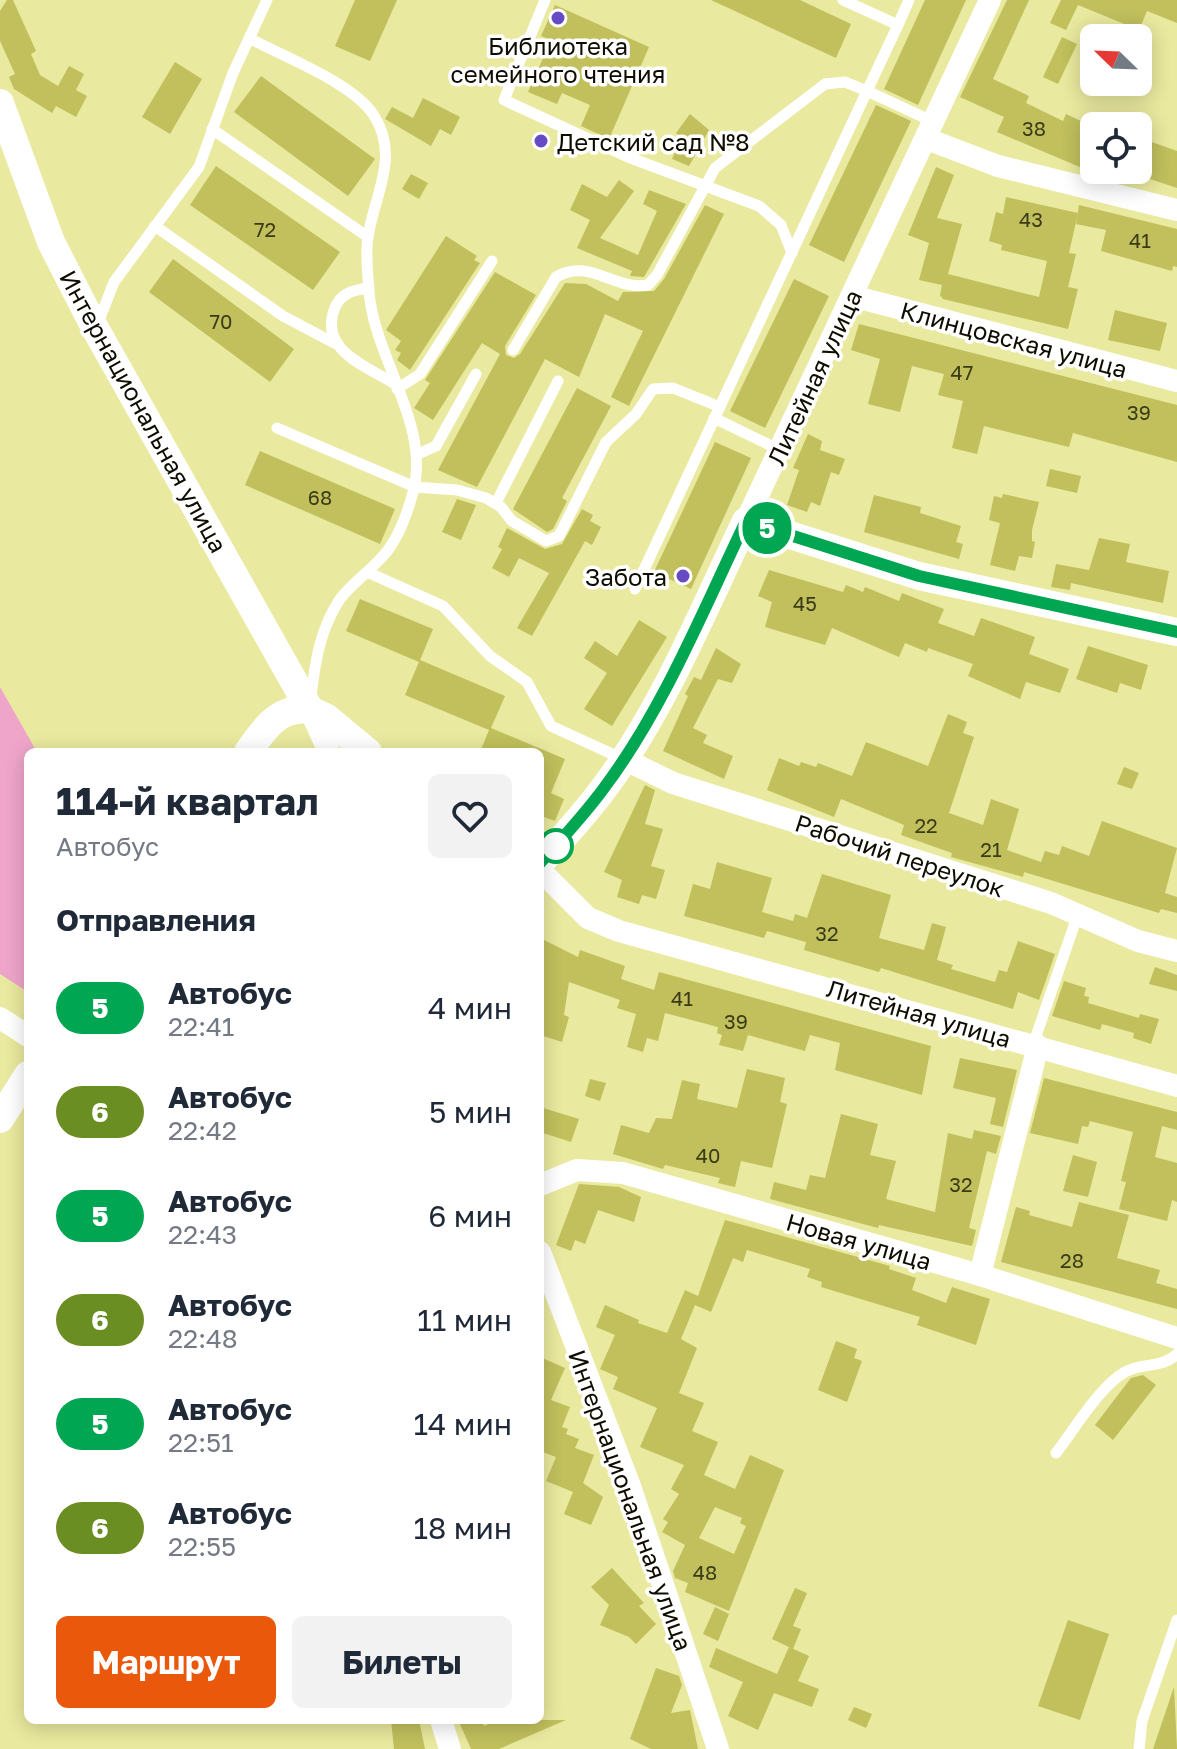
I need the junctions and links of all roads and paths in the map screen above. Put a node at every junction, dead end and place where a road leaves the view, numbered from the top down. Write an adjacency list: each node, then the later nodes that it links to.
1 (258, 0): 7 (lane)
2 (267, 0): 7 (lane)
3 (545, 0): 14 (lane)
4 (843, 0): 8 (lane)
5 (909, 0): 8 (lane)
6 (990, 0): 13 (street, Литейная улица)
7 (259, 17): 9 (lane)
8 (898, 25): 10 (lane)
9 (249, 38): 12 (lane); 17 (lane)
10 (867, 91): 13 (lane); 14 (lane); 18 (lane)
11 (0, 103): 22 (street, Интернациональная улица)
12 (212, 129): 16 (lane); 17 (lane)
13 (931, 131): 15 (street); 21 (street, Литейная улица)
14 (705, 183): 18 (lane); 24 (lane)
15 (1177, 210)
16 (155, 226): 22 (lane); 23 (lane)
17 (368, 237): 20 (lane)
18 (792, 253): 29 (lane)
19 (492, 261): 28 (lane)
20 (369, 288): 23 (lane); 28 (lane)
21 (852, 296): 27 (street, Клинцовская улица); 31 (street, Литейная улица)
22 (96, 330): 39 (street, Интернациональная улица)
23 (334, 343): 28 (lane)
24 (513, 350)
25 (476, 374): 32 (lane)
26 (558, 381): 34 (lane)
27 (1177, 381)
28 (396, 386): 32 (lane)
29 (717, 412): 31 (lane); 34 (lane); 37 (lane)
30 (277, 428): 33 (lane)
31 (780, 450): 35 (street, Литейная улица)
32 (418, 454): 33 (lane)
33 (415, 487): 34 (lane); 36 (lane)
34 (496, 503)
35 (746, 521): 38 (street); 43 (street, Литейная улица)
36 (367, 572): 39 (lane); 43 (lane)
37 (635, 589)
38 (1177, 632)
39 (310, 710): 40 (street); 41 (street, Интернациональная улица); 42 (street, Интернациональная улица)
40 (252, 748)
41 (327, 748)
42 (363, 748)
43 (624, 759): 44 (street, Литейная улица); 46 (street, Рабочий переулок)
44 (544, 858)
45 (544, 874): 50 (street, Литейная улица)
46 (1078, 914): 47 (street, Рабочий переулок); 50 (lane)
47 (1177, 951)
48 (0, 1018): 49 (street)
49 (24, 1033)
50 (1036, 1046): 52 (street, Литейная улица); 56 (street)
51 (24, 1081): 53 (street)
52 (1177, 1086)
53 (0, 1119)
54 (544, 1183): 56 (street, Новая улица)
55 (544, 1262): 63 (street, Интернациональная улица)
56 (980, 1275): 57 (street, Новая улица)
57 (1177, 1338)
58 (1177, 1354): 59 (lane)
59 (1056, 1453)
60 (1177, 1620): 64 (lane)
61 (442, 1724): 62 (street)
62 (450, 1749)
63 (718, 1749)
64 (1139, 1749)

